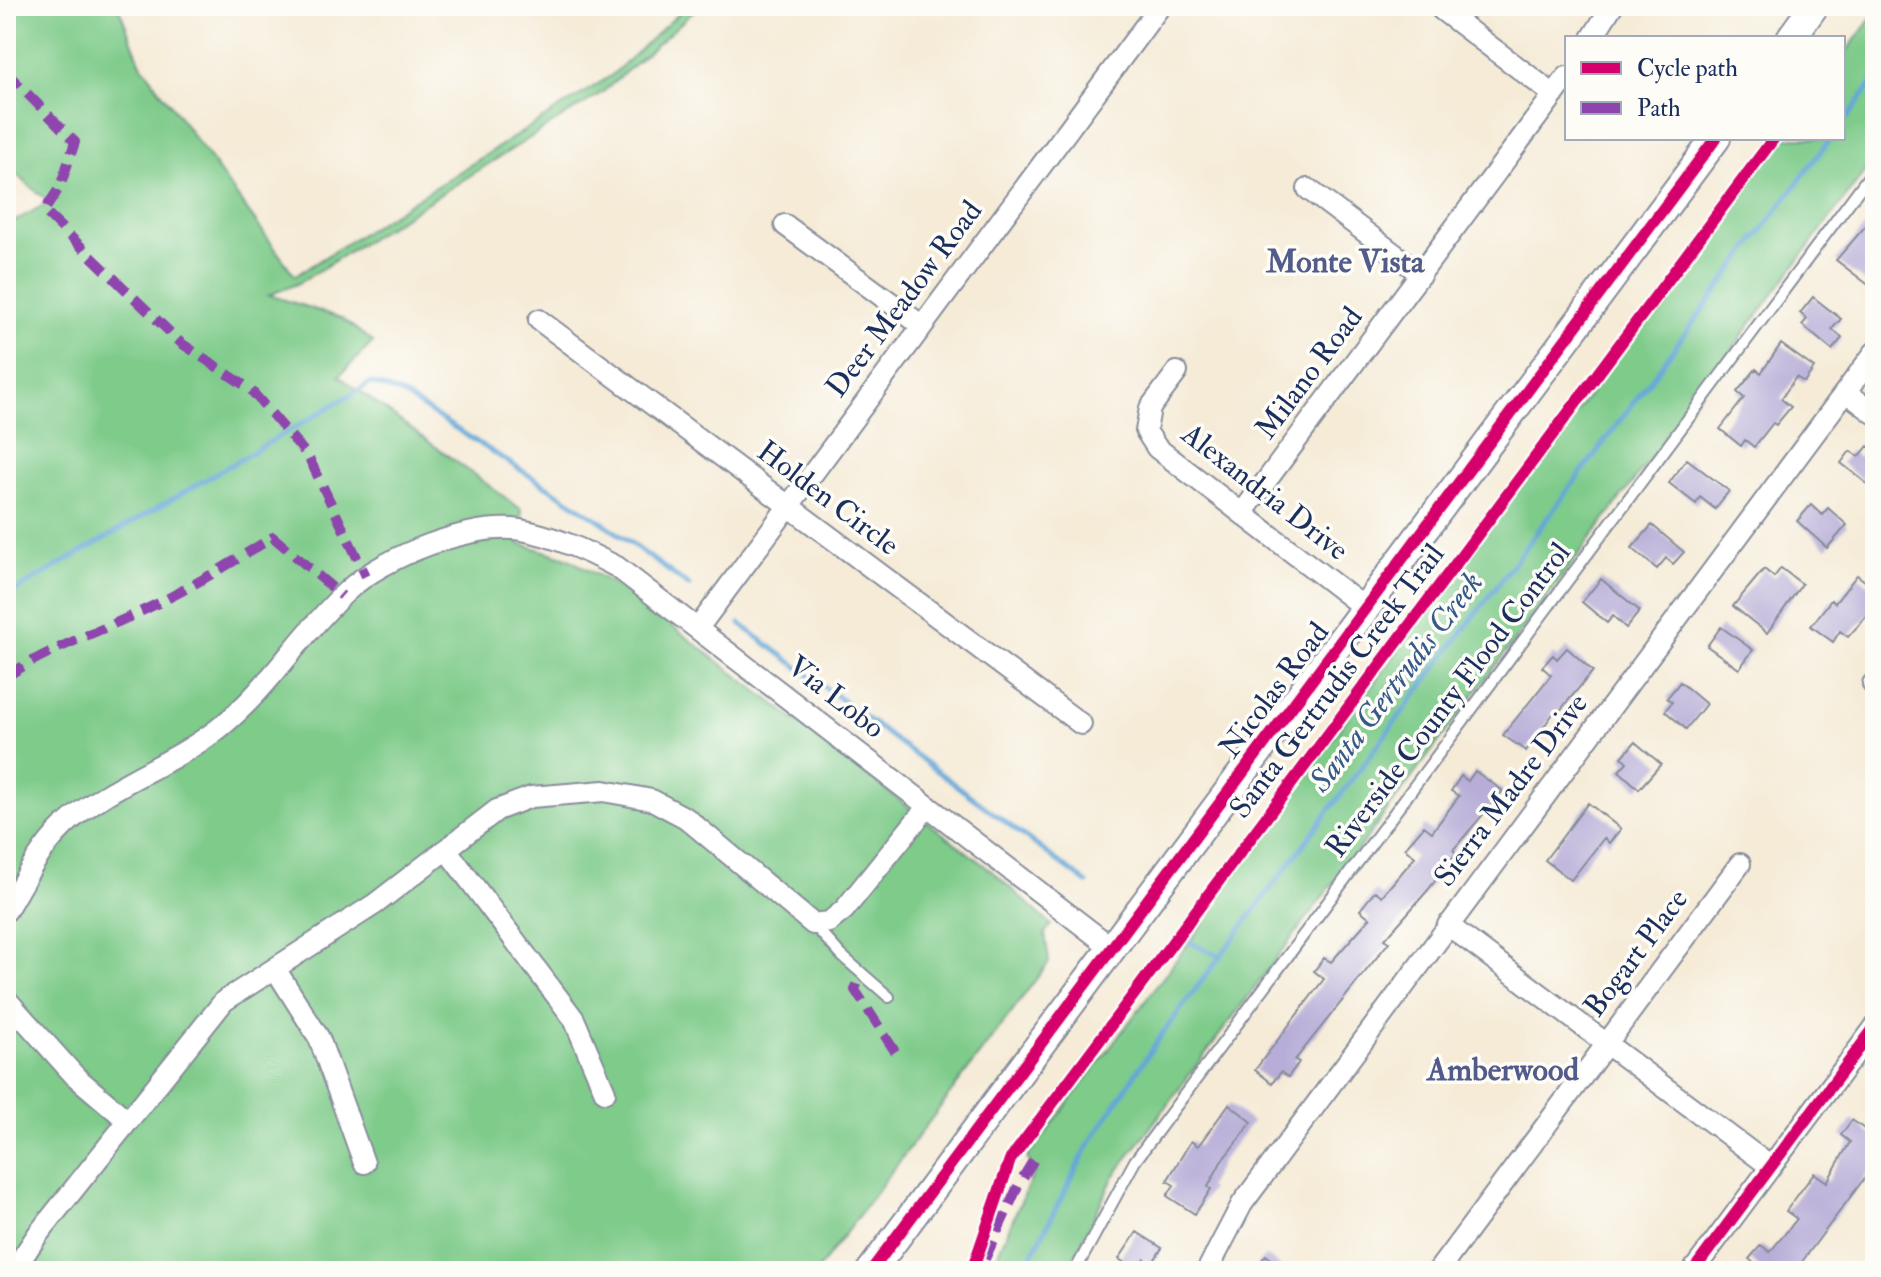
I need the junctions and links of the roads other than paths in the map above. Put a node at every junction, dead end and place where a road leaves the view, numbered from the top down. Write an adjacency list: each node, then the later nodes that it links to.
1 (1160, 6): 15 (street, Deer Meadow Road)
2 (1612, 6): 5 (street)
3 (1809, 8): 6 (main road)
4 (1442, 10): 8 (street)
5 (1593, 36)
6 (1792, 36)
7 (1565, 80): 8 (street, Milano Road)
8 (1554, 95): 13 (street, Milano Road)
9 (1715, 140): 22 (main road, Nicolas Road)
10 (1875, 168): 43 (lane, Riverside County Flood Control)
11 (1308, 189): 13 (street)
12 (785, 225): 15 (street)
13 (1421, 274): 21 (street, Milano Road)
14 (539, 320): 20 (street, Holden Circle)
15 (921, 325): 20 (street, Deer Meadow Road)
16 (1875, 352): 18 (street, Sierra Madre Drive)
17 (1177, 372): 21 (street, Alexandria Drive)
18 (1846, 392): 19 (street); 30 (street, Sierra Madre Drive)
19 (1875, 414)
20 (788, 506): 23 (street, Deer Meadow Road); 24 (street, Holden Circle)
21 (1243, 512): 22 (street, Alexandria Drive)
22 (1366, 609): 31 (main road, Nicolas Road)
23 (698, 628): 25 (street, Via Lobo); 28 (street, Via Lobo)
24 (1081, 724)
25 (928, 806): 29 (street); 31 (street, Via Lobo)
26 (446, 849): 29 (street); 32 (street); 37 (street)
27 (1740, 864): 36 (street, Bogart Place)
28 (6, 911)
29 (813, 924): 33 (lane)
30 (1448, 925): 36 (street); 44 (street, Sierra Madre Drive)
31 (1112, 948): 42 (main road, Nicolas Road)
32 (276, 970): 38 (street); 39 (street)
33 (889, 997)
34 (6, 999): 38 (street)
35 (1875, 1027): 40 (street)
36 (1606, 1044): 40 (street); 45 (street, Bogart Place)
37 (605, 1092)
38 (128, 1121): 41 (street)
39 (364, 1163)
40 (1771, 1167): 46 (street)
41 (19, 1271)
42 (871, 1271)
43 (1075, 1271)
44 (1207, 1271)
45 (1438, 1271)
46 (1693, 1271)

